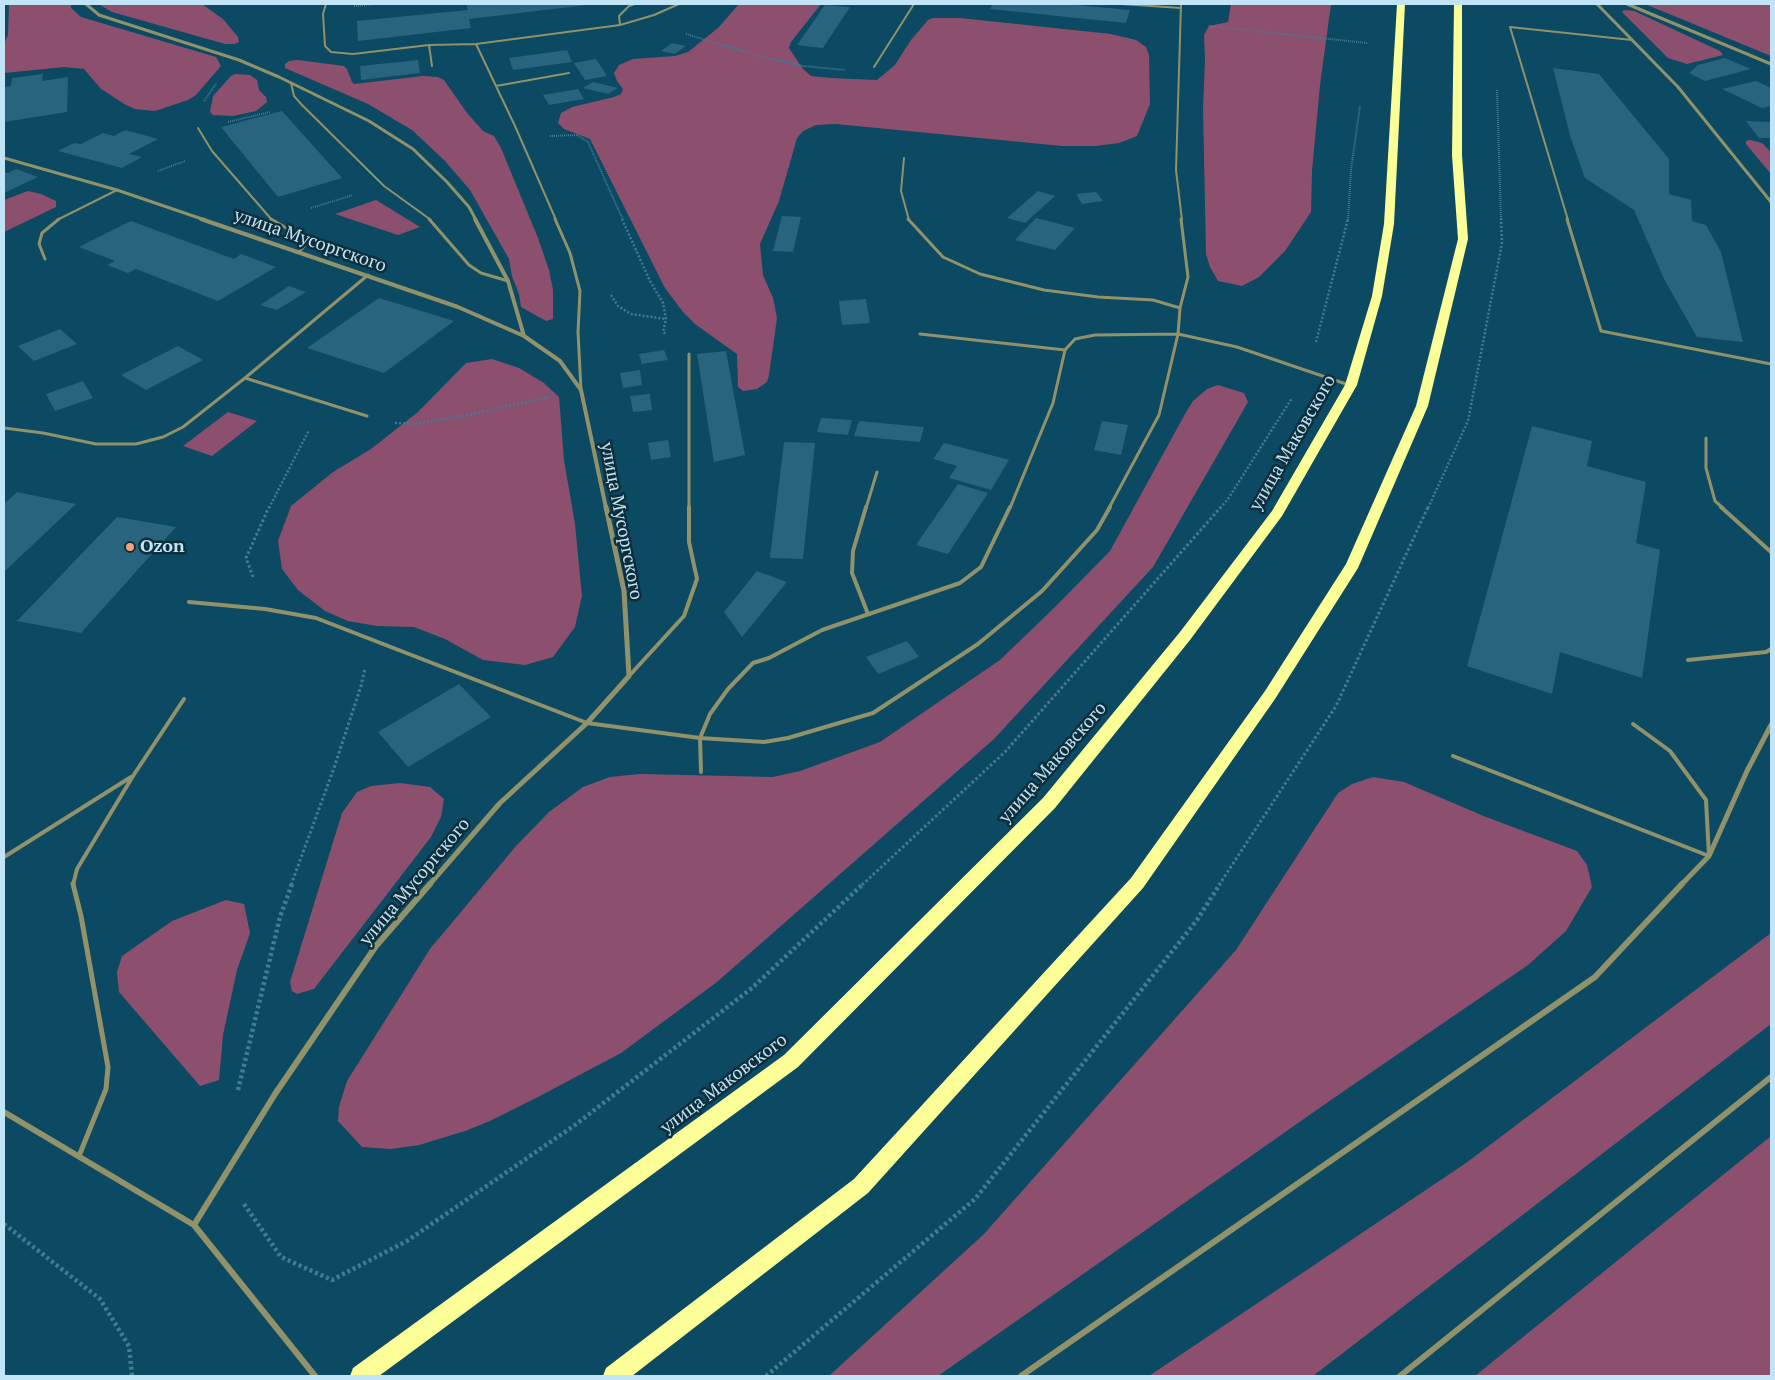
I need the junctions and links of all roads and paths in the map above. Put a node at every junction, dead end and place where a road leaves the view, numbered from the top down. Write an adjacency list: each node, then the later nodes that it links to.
1 (86, 4): 20 (street)
2 (326, 4): 19 (lane)
3 (635, 4): 15 (lane)
4 (679, 4): 13 (lane)
5 (914, 4): 23 (lane)
6 (1121, 4): 12 (lane)
7 (1180, 4): 12 (lane)
8 (1401, 4): 50 (highway, улица Маковского)
9 (1458, 4): 85 (highway)
10 (1597, 4): 17 (street)
11 (1627, 4): 21 (street)
12 (1181, 8): 14 (lane)
13 (654, 15): 15 (lane); 23 (path)
14 (1181, 23): 16 (path); 41 (lane)
15 (620, 25): 18 (lane)
16 (1370, 36)
17 (1632, 40): 36 (street); 47 (lane)
18 (476, 44): 19 (lane); 26 (lane)
19 (429, 45): 22 (lane)
20 (239, 60): 25 (street); 29 (path)
21 (1771, 64)
22 (432, 66)
23 (874, 67)
24 (569, 73): 26 (lane)
25 (291, 83): 28 (lane); 40 (street)
26 (496, 86): 51 (lane)
27 (1361, 102): 48 (path)
28 (302, 105): 29 (path); 40 (lane)
29 (198, 128): 31 (lane)
30 (542, 136): 46 (path)
31 (212, 150): 34 (path); 37 (lane)
32 (5, 158): 34 (street, улица Мусоргского)
33 (904, 158): 41 (lane)
34 (110, 189): 35 (street, улица Мусоргского)
35 (117, 190): 37 (street, улица Мусоргского); 38 (lane)
36 (1771, 202)
37 (299, 252): 39 (street, улица Мусоргского)
38 (45, 259)
39 (368, 275): 44 (street, улица Мусоргского); 49 (lane)
40 (508, 281): 44 (street)
41 (1180, 308): 43 (lane)
42 (920, 334): 45 (lane)
43 (1178, 334): 45 (lane); 48 (lane); 69 (lane)
44 (524, 336): 51 (street, улица Мусоргского)
45 (1065, 350): 60 (lane)
46 (689, 354): 64 (lane)
47 (1771, 364)
48 (1308, 371): 50 (lane); 79 (path)
49 (245, 378): 52 (lane); 54 (lane)
50 (1351, 385): 84 (highway, улица Маковского)
51 (581, 390): 53 (path); 64 (street, улица Мусоргского)
52 (323, 402): 53 (lane); 59 (path)
53 (367, 416)
54 (4, 428)
55 (1706, 438): 57 (lane)
56 (877, 472): 60 (lane)
57 (1771, 552)
58 (189, 602): 59 (lane)
59 (264, 609): 66 (lane)
60 (868, 614): 69 (lane)
61 (1771, 649): 62 (lane)
62 (1688, 660)
63 (360, 663): 76 (path)
64 (629, 676): 66 (street, улица Мусоргского)
65 (184, 699): 72 (lane)
66 (587, 723): 69 (lane); 79 (street, улица Мусоргского)
67 (1633, 724): 73 (lane)
68 (1771, 725): 73 (street)
69 (700, 738): 71 (lane)
70 (1453, 756): 73 (lane)
71 (701, 772)
72 (133, 776): 74 (lane); 78 (lane)
73 (1709, 856): 86 (street)
74 (4, 857)
75 (1771, 1077): 87 (street)
76 (236, 1097)
77 (4, 1112): 78 (street)
78 (79, 1156): 81 (street)
79 (224, 1175): 81 (street, улица Мусоргского)
80 (4, 1224): 82 (path)
81 (194, 1225): 83 (street)
82 (132, 1376)
83 (315, 1376)
84 (361, 1376)
85 (614, 1376)
86 (1021, 1376)
87 (1400, 1376)

